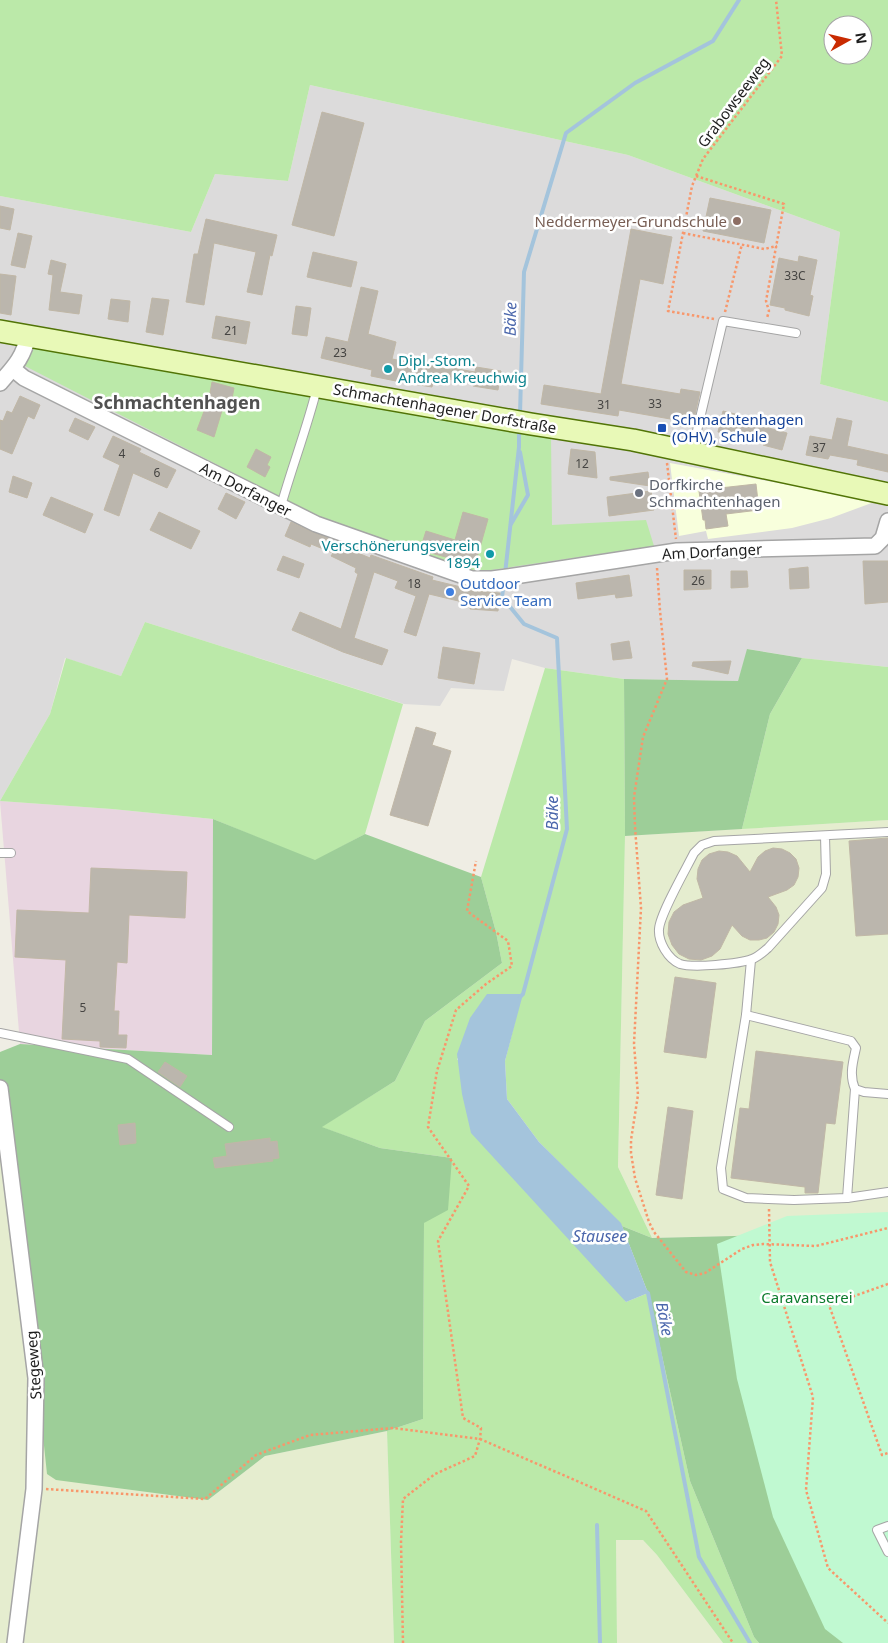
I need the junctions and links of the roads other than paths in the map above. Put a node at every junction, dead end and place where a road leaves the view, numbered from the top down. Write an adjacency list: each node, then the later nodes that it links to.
1 (0, 331): 3 (main road, Schmachtenhagener Dorfstraße)
2 (796, 333): 7 (lane)
3 (28, 335): 4 (street); 6 (main road, Schmachtenhagener Dorfstraße)
4 (13, 369): 5 (street); 9 (street, Am Dorfanger)
5 (0, 384)
6 (318, 386): 7 (main road, Schmachtenhagener Dorfstraße); 9 (lane)
7 (692, 452): 8 (main road, Schmachtenhagener Dorfstraße)
8 (888, 494)
9 (281, 506): 10 (street, Am Dorfanger)
10 (888, 520)
11 (888, 832): 12 (lane)
12 (826, 836): 15 (lane); 15 (lane)
13 (0, 853): 14 (lane)
14 (11, 853)
15 (751, 960): 16 (lane)
16 (746, 1015): 19 (lane); 23 (lane)
17 (0, 1033): 21 (lane)
18 (0, 1088): 26 (street, Stegeweg)
19 (855, 1089): 20 (lane); 23 (lane)
20 (888, 1094)
21 (228, 1127)
22 (888, 1192): 23 (lane)
23 (847, 1198)
24 (888, 1526): 25 (lane)
25 (888, 1552)
26 (15, 1643)

